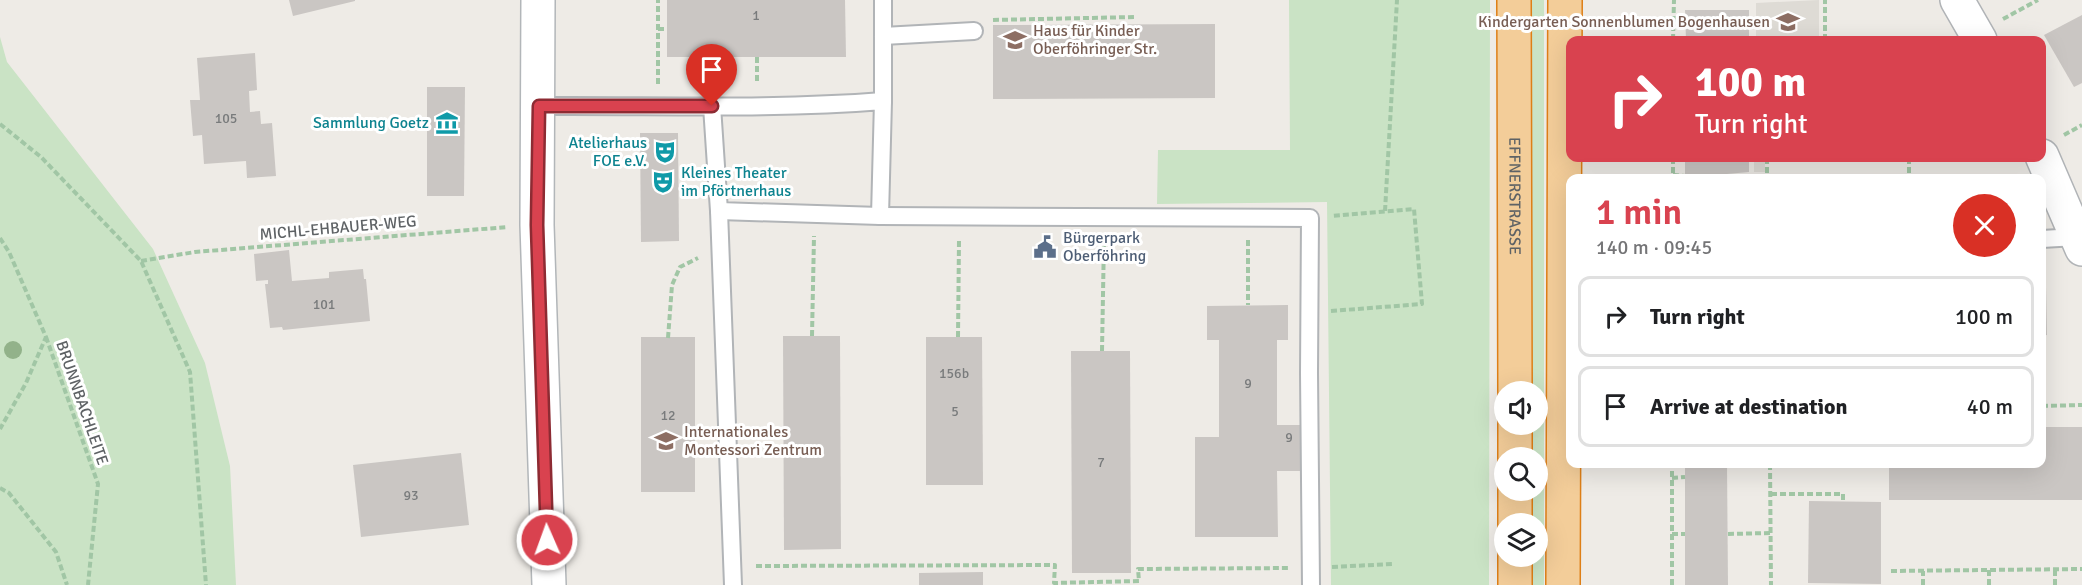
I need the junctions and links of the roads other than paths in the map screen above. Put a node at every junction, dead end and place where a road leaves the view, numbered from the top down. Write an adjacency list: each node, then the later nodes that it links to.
1 (538, 0): 10 (main road)
2 (883, 0): 7 (lane)
3 (1514, 0): 17 (highway, EFFNERSTRASSE)
4 (1565, 0): 23 (highway)
5 (1957, 0): 8 (main road)
6 (980, 25): 7 (lane)
7 (883, 36): 9 (lane)
8 (1977, 36)
9 (883, 101): 11 (lane); 14 (lane)
10 (539, 106): 11 (lane); 20 (main road)
11 (712, 106): 13 (lane)
12 (2049, 189): 16 (main road)
13 (719, 211): 14 (lane); 21 (lane)
14 (880, 216): 19 (lane)
15 (2046, 239): 16 (lane)
16 (2079, 243)
17 (1515, 381)
18 (1515, 567): 22 (highway)
19 (1310, 577)
20 (549, 585)
21 (733, 585)
22 (1515, 585)
23 (1563, 585)

